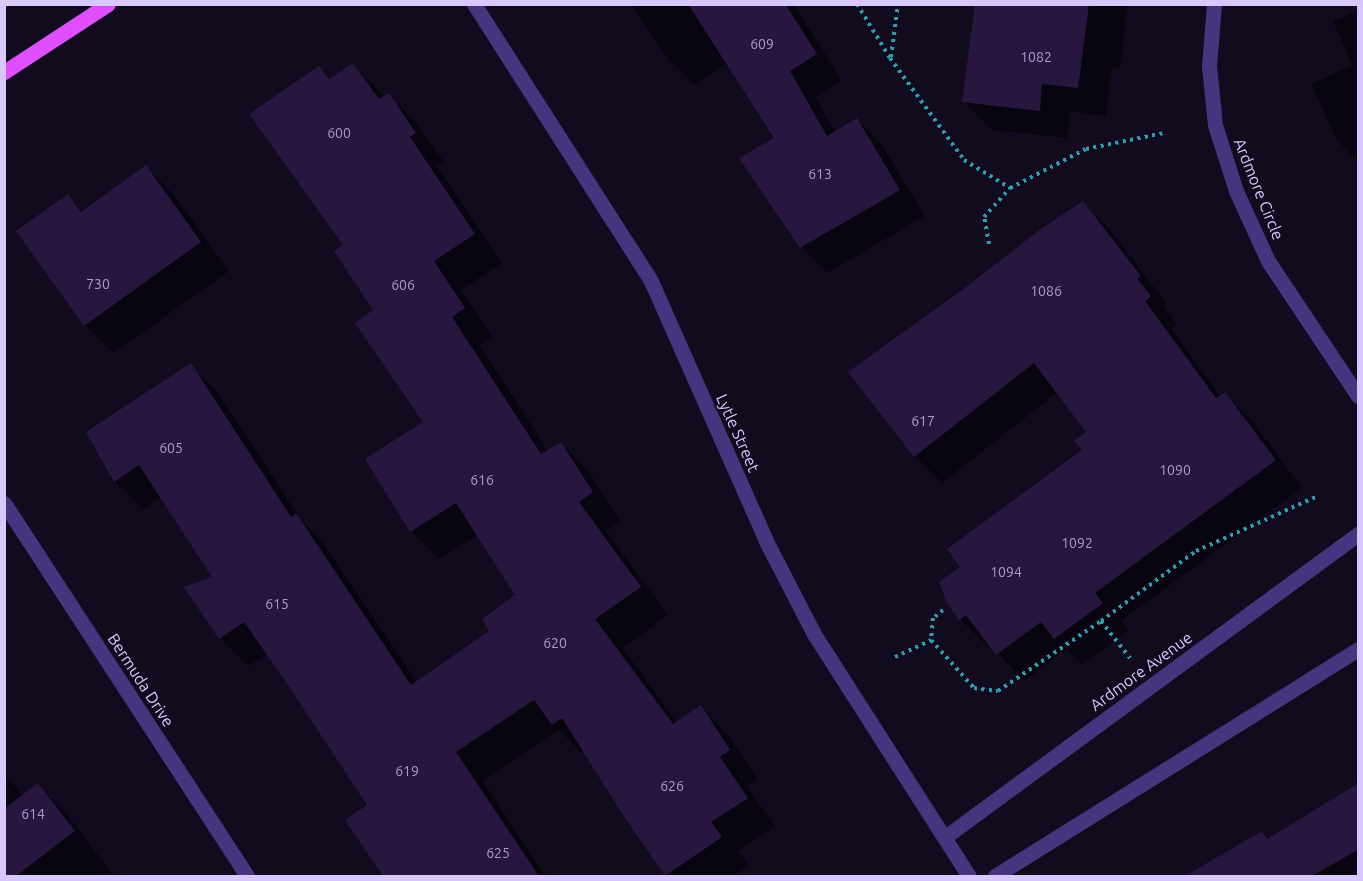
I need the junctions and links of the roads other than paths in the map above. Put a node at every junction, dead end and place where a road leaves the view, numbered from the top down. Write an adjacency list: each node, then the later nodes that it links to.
1 (108, 4): 4 (main road)
2 (474, 4): 9 (street, Lytle Street)
3 (1214, 4): 5 (street, Ardmore Circle)
4 (4, 72)
5 (1359, 396)
6 (4, 503): 10 (street, Bermuda Drive)
7 (1359, 534): 9 (street, Ardmore Avenue)
8 (1359, 650): 12 (street)
9 (945, 837): 11 (street, Lytle Street)
10 (248, 876)
11 (969, 876)
12 (995, 876)

